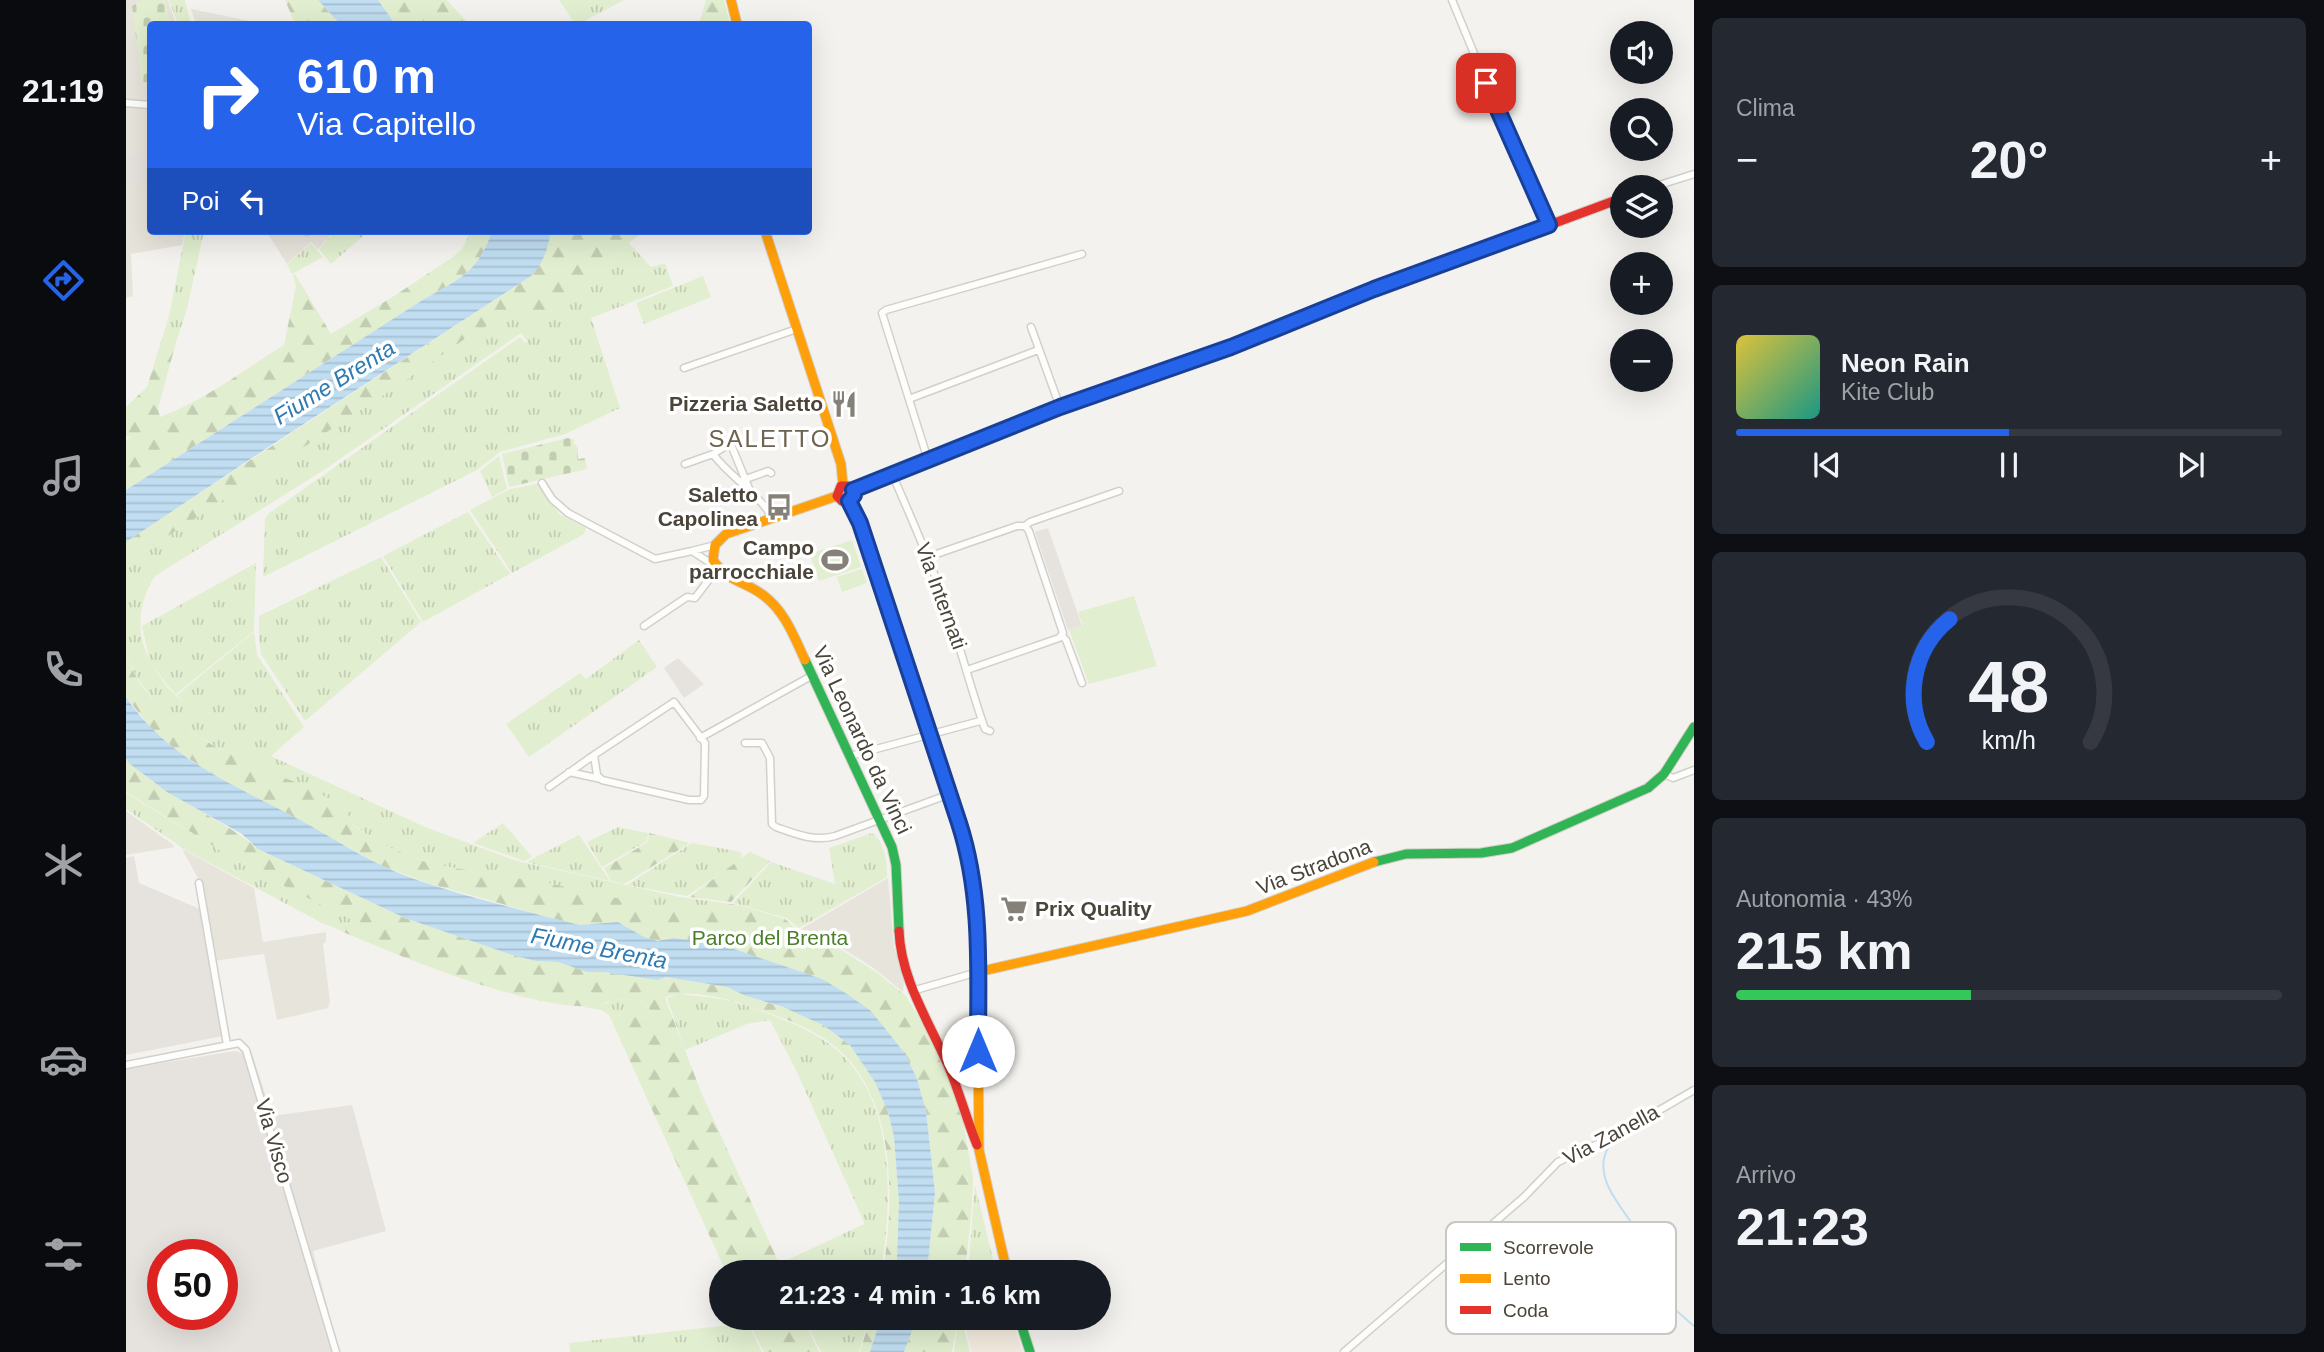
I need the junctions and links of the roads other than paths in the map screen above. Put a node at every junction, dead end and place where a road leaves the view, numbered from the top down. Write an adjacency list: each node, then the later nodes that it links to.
1 (731, 0): 3 (street)
2 (1452, 0): 9 (street)
3 (736, 21)
4 (126, 103): 5 (street)
5 (147, 105)
6 (1694, 174): 7 (street)
7 (1673, 181)
8 (1610, 202): 9 (street)
9 (1549, 225): 17 (street)
10 (766, 235): 25 (street)
11 (1082, 254): 16 (street)
12 (1031, 327): 14 (street)
13 (791, 331): 15 (street)
14 (1038, 350): 16 (street); 17 (street)
15 (684, 368)
16 (909, 399): 19 (street)
17 (1060, 407): 19 (street)
18 (713, 454): 20 (street); 23 (street); 23 (street)
19 (928, 460): 22 (street)
20 (685, 464)
21 (771, 473): 23 (street)
22 (892, 474): 26 (street); 34 (street, Via Internati)
23 (743, 480): 30 (street)
24 (542, 483): 33 (street)
25 (843, 485): 26 (street); 28 (street)
26 (853, 490): 29 (street)
27 (1119, 491): 31 (street)
28 (837, 496): 29 (street); 30 (street)
29 (849, 501): 44 (street)
30 (772, 517): 32 (street)
31 (1025, 526): 34 (street); 37 (street)
32 (715, 545): 33 (street); 35 (street)
33 (692, 551): 35 (street)
34 (928, 557): 38 (street, Via Internati)
35 (716, 567): 36 (street); 39 (street, Via Leonardo da Vinci)
36 (644, 626)
37 (1062, 636): 38 (street); 40 (street)
38 (967, 670): 41 (street, Via Internati)
39 (813, 675): 45 (street); 48 (street, Via Leonardo da Vinci)
40 (1082, 683)
41 (980, 721): 43 (street); 44 (street)
42 (1694, 727): 51 (street, Via Stradona)
43 (990, 731)
44 (930, 735): 48 (street); 54 (street)
45 (700, 738): 47 (street); 52 (street)
46 (745, 743): 55 (street)
47 (594, 754): 50 (street); 52 (street)
48 (850, 756): 55 (street, Via Leonardo da Vinci)
49 (1694, 770): 51 (street)
50 (569, 772): 52 (street); 53 (street)
51 (1664, 774): 57 (street, Via Stradona)
52 (602, 780)
53 (550, 788)
54 (950, 794): 55 (street); 57 (street)
55 (879, 820): 58 (street, Via Leonardo da Vinci)
56 (199, 883): 59 (street)
57 (978, 972): 58 (street, Via Stradona); 62 (street)
58 (912, 991): 62 (street, Via Leonardo da Vinci)
59 (227, 1045): 60 (street); 67 (street, Via Visco)
60 (126, 1065)
61 (1694, 1090): 63 (street, Via Zanella)
62 (979, 1150): 64 (street)
63 (1495, 1222)
64 (1004, 1260)
65 (1446, 1265): 69 (street, Via Zanella)
66 (1023, 1330): 68 (street)
67 (336, 1352)
68 (1030, 1352)
69 (1345, 1352)

